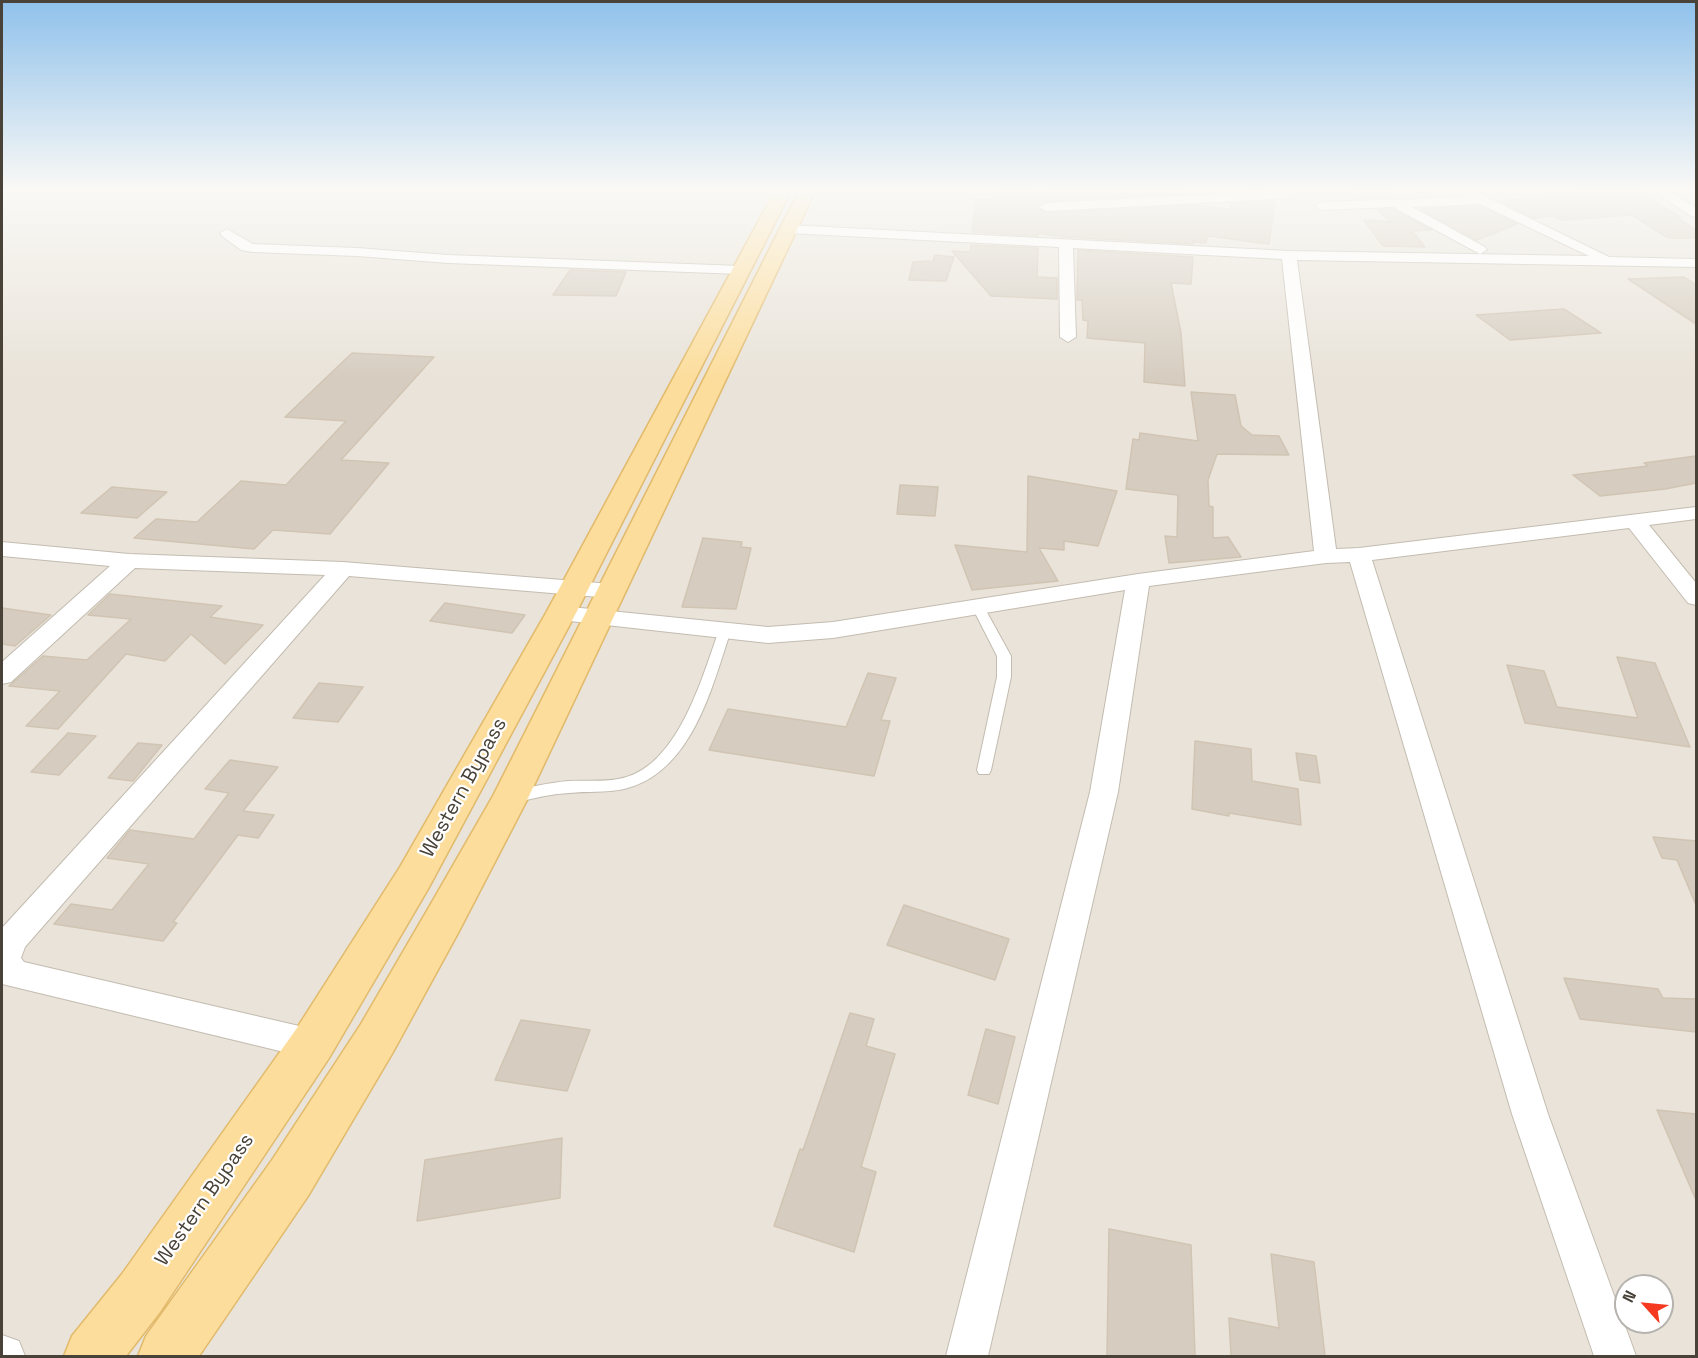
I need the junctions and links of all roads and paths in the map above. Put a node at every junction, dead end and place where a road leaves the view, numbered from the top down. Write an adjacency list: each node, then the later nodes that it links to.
1 (362, 252): 10 (street)
2 (750, 252): 10 (main road, Western Bypass)
3 (777, 252): 22 (main road)
4 (1059, 252): 11 (street)
5 (1238, 252): 7 (street)
6 (1593, 252): 8 (street)
7 (1289, 255): 8 (street); 16 (street)
8 (1611, 261): 9 (street)
9 (1696, 263)
10 (741, 270): 21 (main road, Western Bypass)
11 (1068, 337)
12 (1696, 513): 13 (street)
13 (1634, 520): 15 (street); 20 (street)
14 (2, 549): 17 (street)
15 (1359, 555): 16 (street); 32 (street)
16 (1326, 556): 19 (street)
17 (129, 561): 18 (street); 25 (street)
18 (343, 569): 21 (street); 28 (street)
19 (1138, 581): 23 (street); 31 (street)
20 (1696, 598)
21 (567, 601): 22 (street); 28 (main road, Western Bypass)
22 (606, 603): 24 (street); 27 (main road)
23 (978, 607): 24 (street); 26 (lane)
24 (725, 630): 27 (lane)
25 (2, 675)
26 (984, 770)
27 (510, 798): 30 (main road)
28 (313, 1043): 29 (main road, Western Bypass)
29 (92, 1356)
30 (166, 1356)
31 (967, 1356)
32 (1615, 1356)

